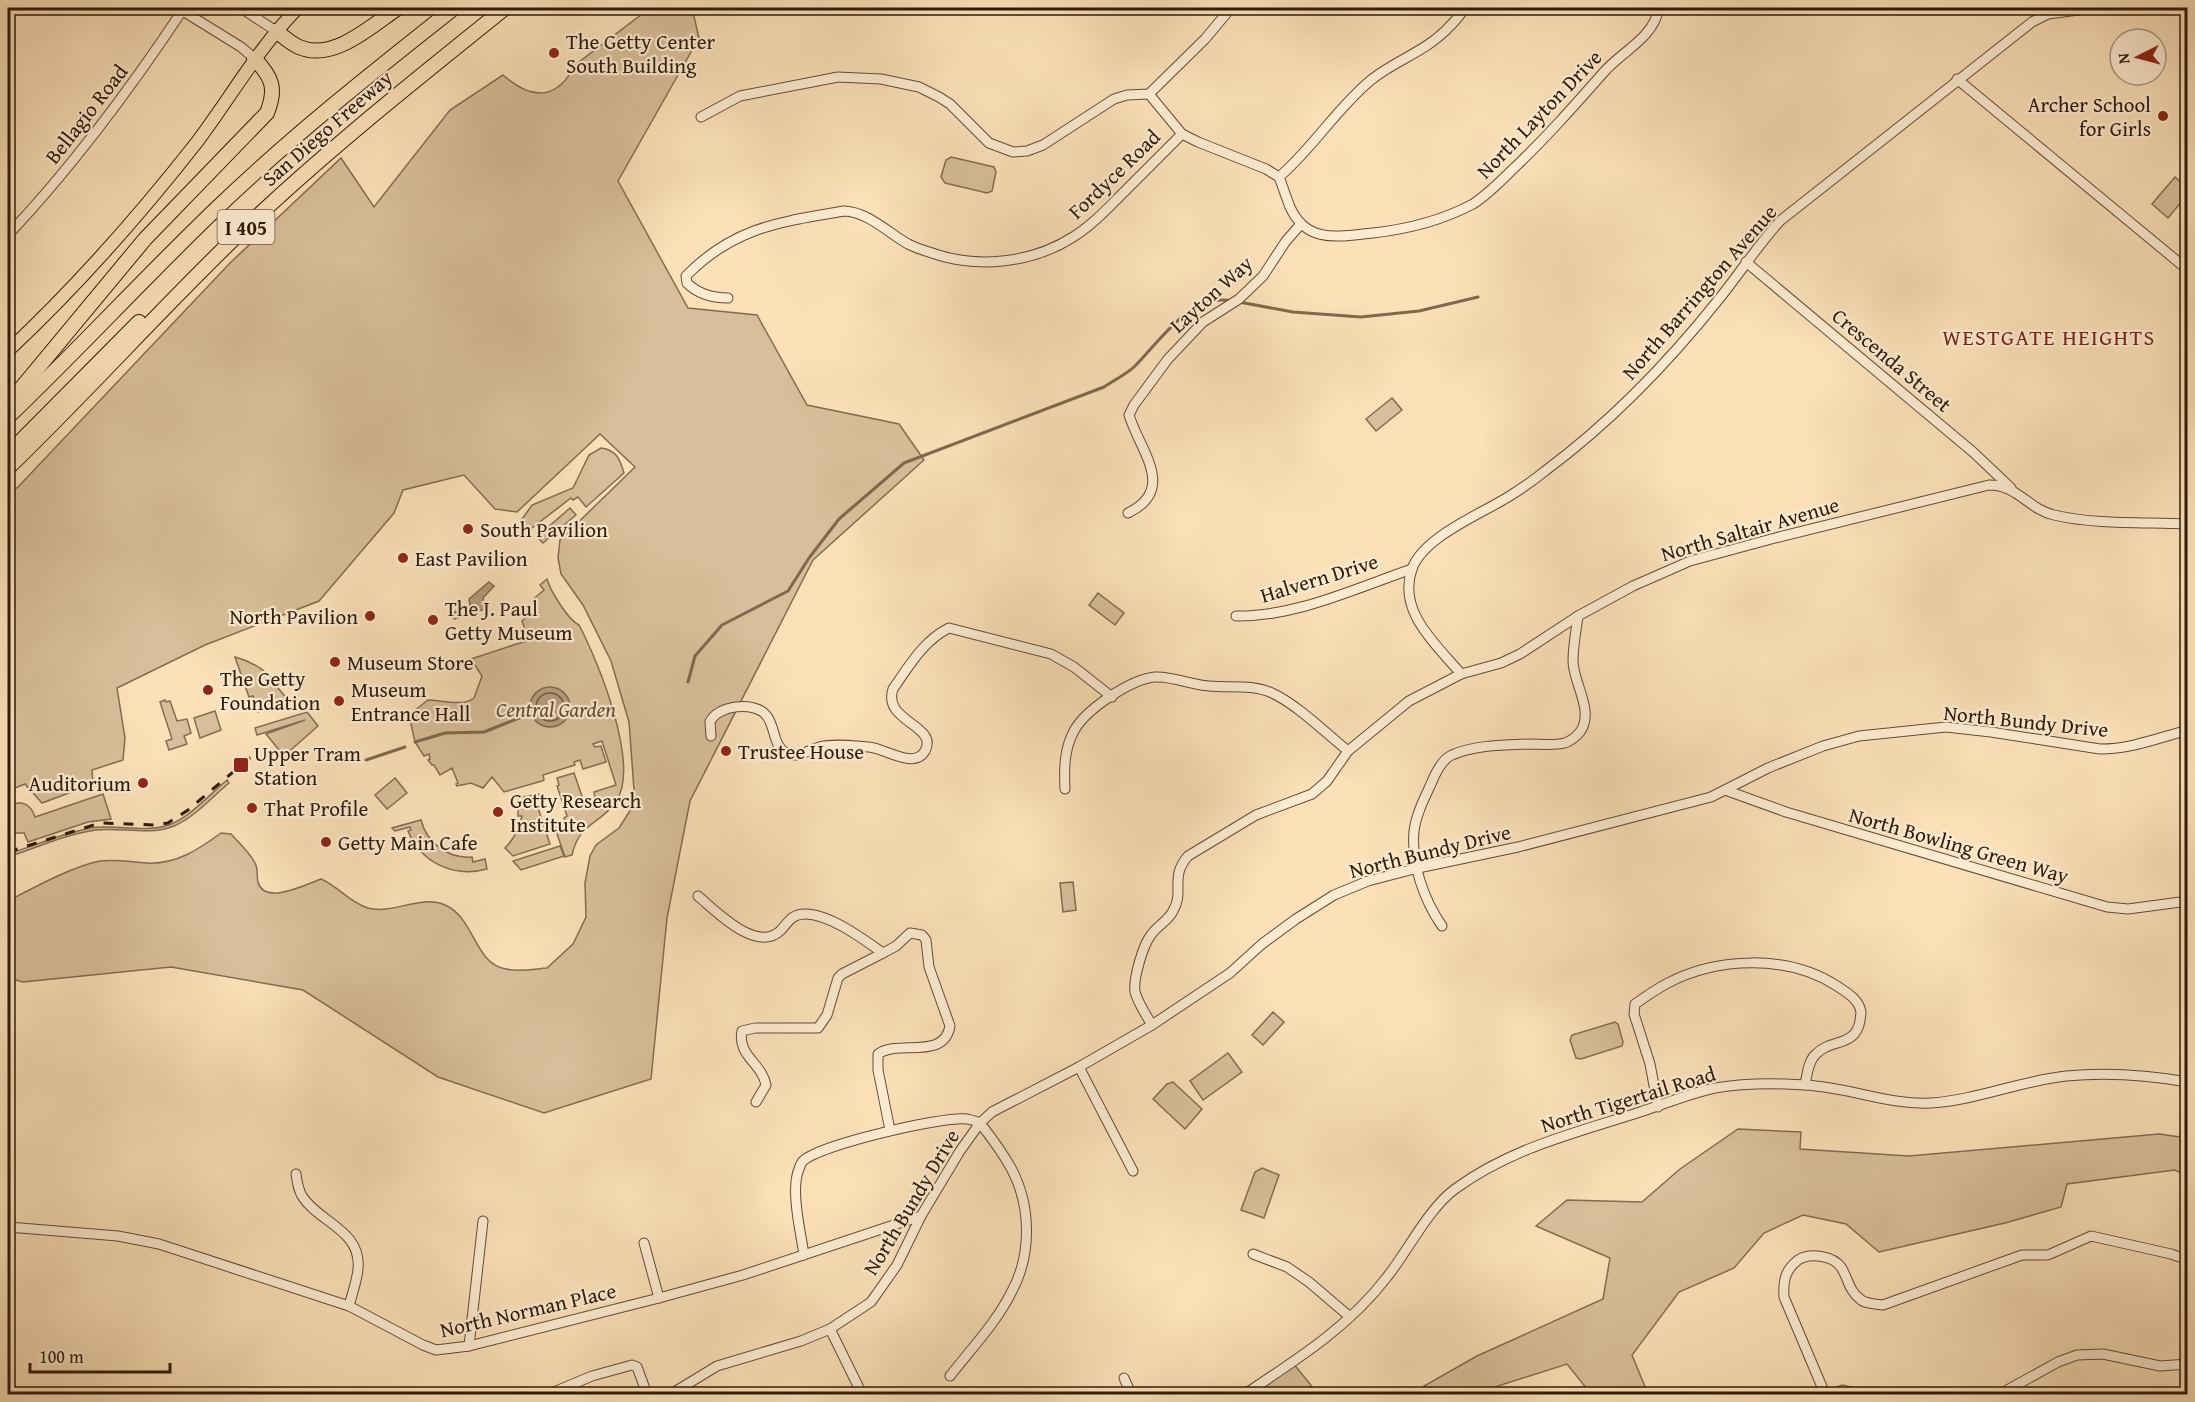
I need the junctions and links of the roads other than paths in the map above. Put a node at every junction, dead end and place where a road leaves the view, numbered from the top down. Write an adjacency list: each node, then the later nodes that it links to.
1 (181, 8): 13 (street); 20 (street, Bellagio Road)
2 (241, 8): 12 (street)
3 (298, 8): 12 (main road)
4 (398, 8): 12 (highway)
5 (454, 8): 26 (highway, San Diego Freeway / I 405)
6 (491, 8): 27 (highway)
7 (505, 8): 28 (highway, San Diego Freeway / I 405)
8 (1231, 8): 15 (street)
9 (1464, 8): 18 (street)
10 (1659, 8): 19 (street, North Layton Drive)
11 (2093, 8): 14 (street, North Barrington Avenue)
12 (276, 31): 13 (main road)
13 (254, 58): 24 (main road); 25 (highway)
14 (1958, 79): 21 (street, North Barrington Avenue); 22 (street)
15 (1149, 94): 16 (street); 17 (street)
16 (701, 117)
17 (1182, 134): 18 (street); 23 (street, Fordyce Road)
18 (1279, 177): 19 (street)
19 (1301, 224): 30 (street, Layton Way)
20 (8, 235)
21 (1746, 262): 29 (street, Crescenda Street); 32 (street, North Barrington Avenue)
22 (2187, 270)
23 (728, 298)
24 (8, 351)
25 (8, 404)
26 (8, 417)
27 (8, 454)
28 (8, 468)
29 (2013, 489): 31 (street); 34 (street, North Saltair Avenue)
30 (1128, 513)
31 (2187, 524)
32 (1412, 568): 33 (street, Halvern Drive); 35 (street)
33 (1236, 616)
34 (1578, 616): 35 (street, North Saltair Avenue); 42 (street)
35 (1461, 674): 39 (street, North Saltair Avenue)
36 (1112, 697): 38 (street); 39 (street); 40 (street)
37 (2187, 730): 41 (street, North Bundy Drive)
38 (711, 736)
39 (1348, 751): 47 (street, North Saltair Avenue)
40 (1065, 789)
41 (1725, 790): 42 (street, North Bundy Drive); 44 (street, North Bowling Green Way)
42 (1418, 868): 45 (street); 47 (street, North Bundy Drive)
43 (698, 896): 46 (street)
44 (2187, 901)
45 (1442, 926)
46 (883, 953): 51 (street); 54 (street)
47 (1152, 1025): 48 (street, North Bundy Drive)
48 (1079, 1067): 53 (street, North Bundy Drive); 55 (street)
49 (2187, 1082): 50 (street, North Tigertail Road)
50 (1805, 1085): 52 (street, North Tigertail Road); 52 (street)
51 (756, 1102)
52 (1658, 1107): 66 (street, North Tigertail Road)
53 (980, 1122): 54 (street); 57 (street, North Bundy Drive); 70 (street)
54 (890, 1130): 62 (street)
55 (1133, 1171)
56 (296, 1174): 65 (street)
57 (921, 1216): 62 (street, North Norman Place); 67 (street, North Bundy Drive)
58 (483, 1221): 68 (street)
59 (8, 1227): 65 (street, North Norman Place)
60 (644, 1243): 64 (street)
61 (1253, 1254): 66 (street)
62 (804, 1255): 64 (street, North Norman Place)
63 (2187, 1260): 78 (street)
64 (659, 1298): 68 (street, North Norman Place)
65 (349, 1306): 68 (street, North Norman Place)
66 (1350, 1317): 77 (street, North Tigertail Road)
67 (830, 1329): 74 (street, North Bundy Drive); 75 (street)
68 (469, 1346)
69 (2187, 1364): 81 (street)
70 (950, 1376)
71 (1124, 1378): 76 (street)
72 (549, 1395): 73 (street)
73 (647, 1395)
74 (671, 1395)
75 (862, 1395)
76 (1131, 1395)
77 (1245, 1395)
78 (1825, 1395)
79 (1832, 1395): 80 (street)
80 (1857, 1395)
81 (2000, 1395)

